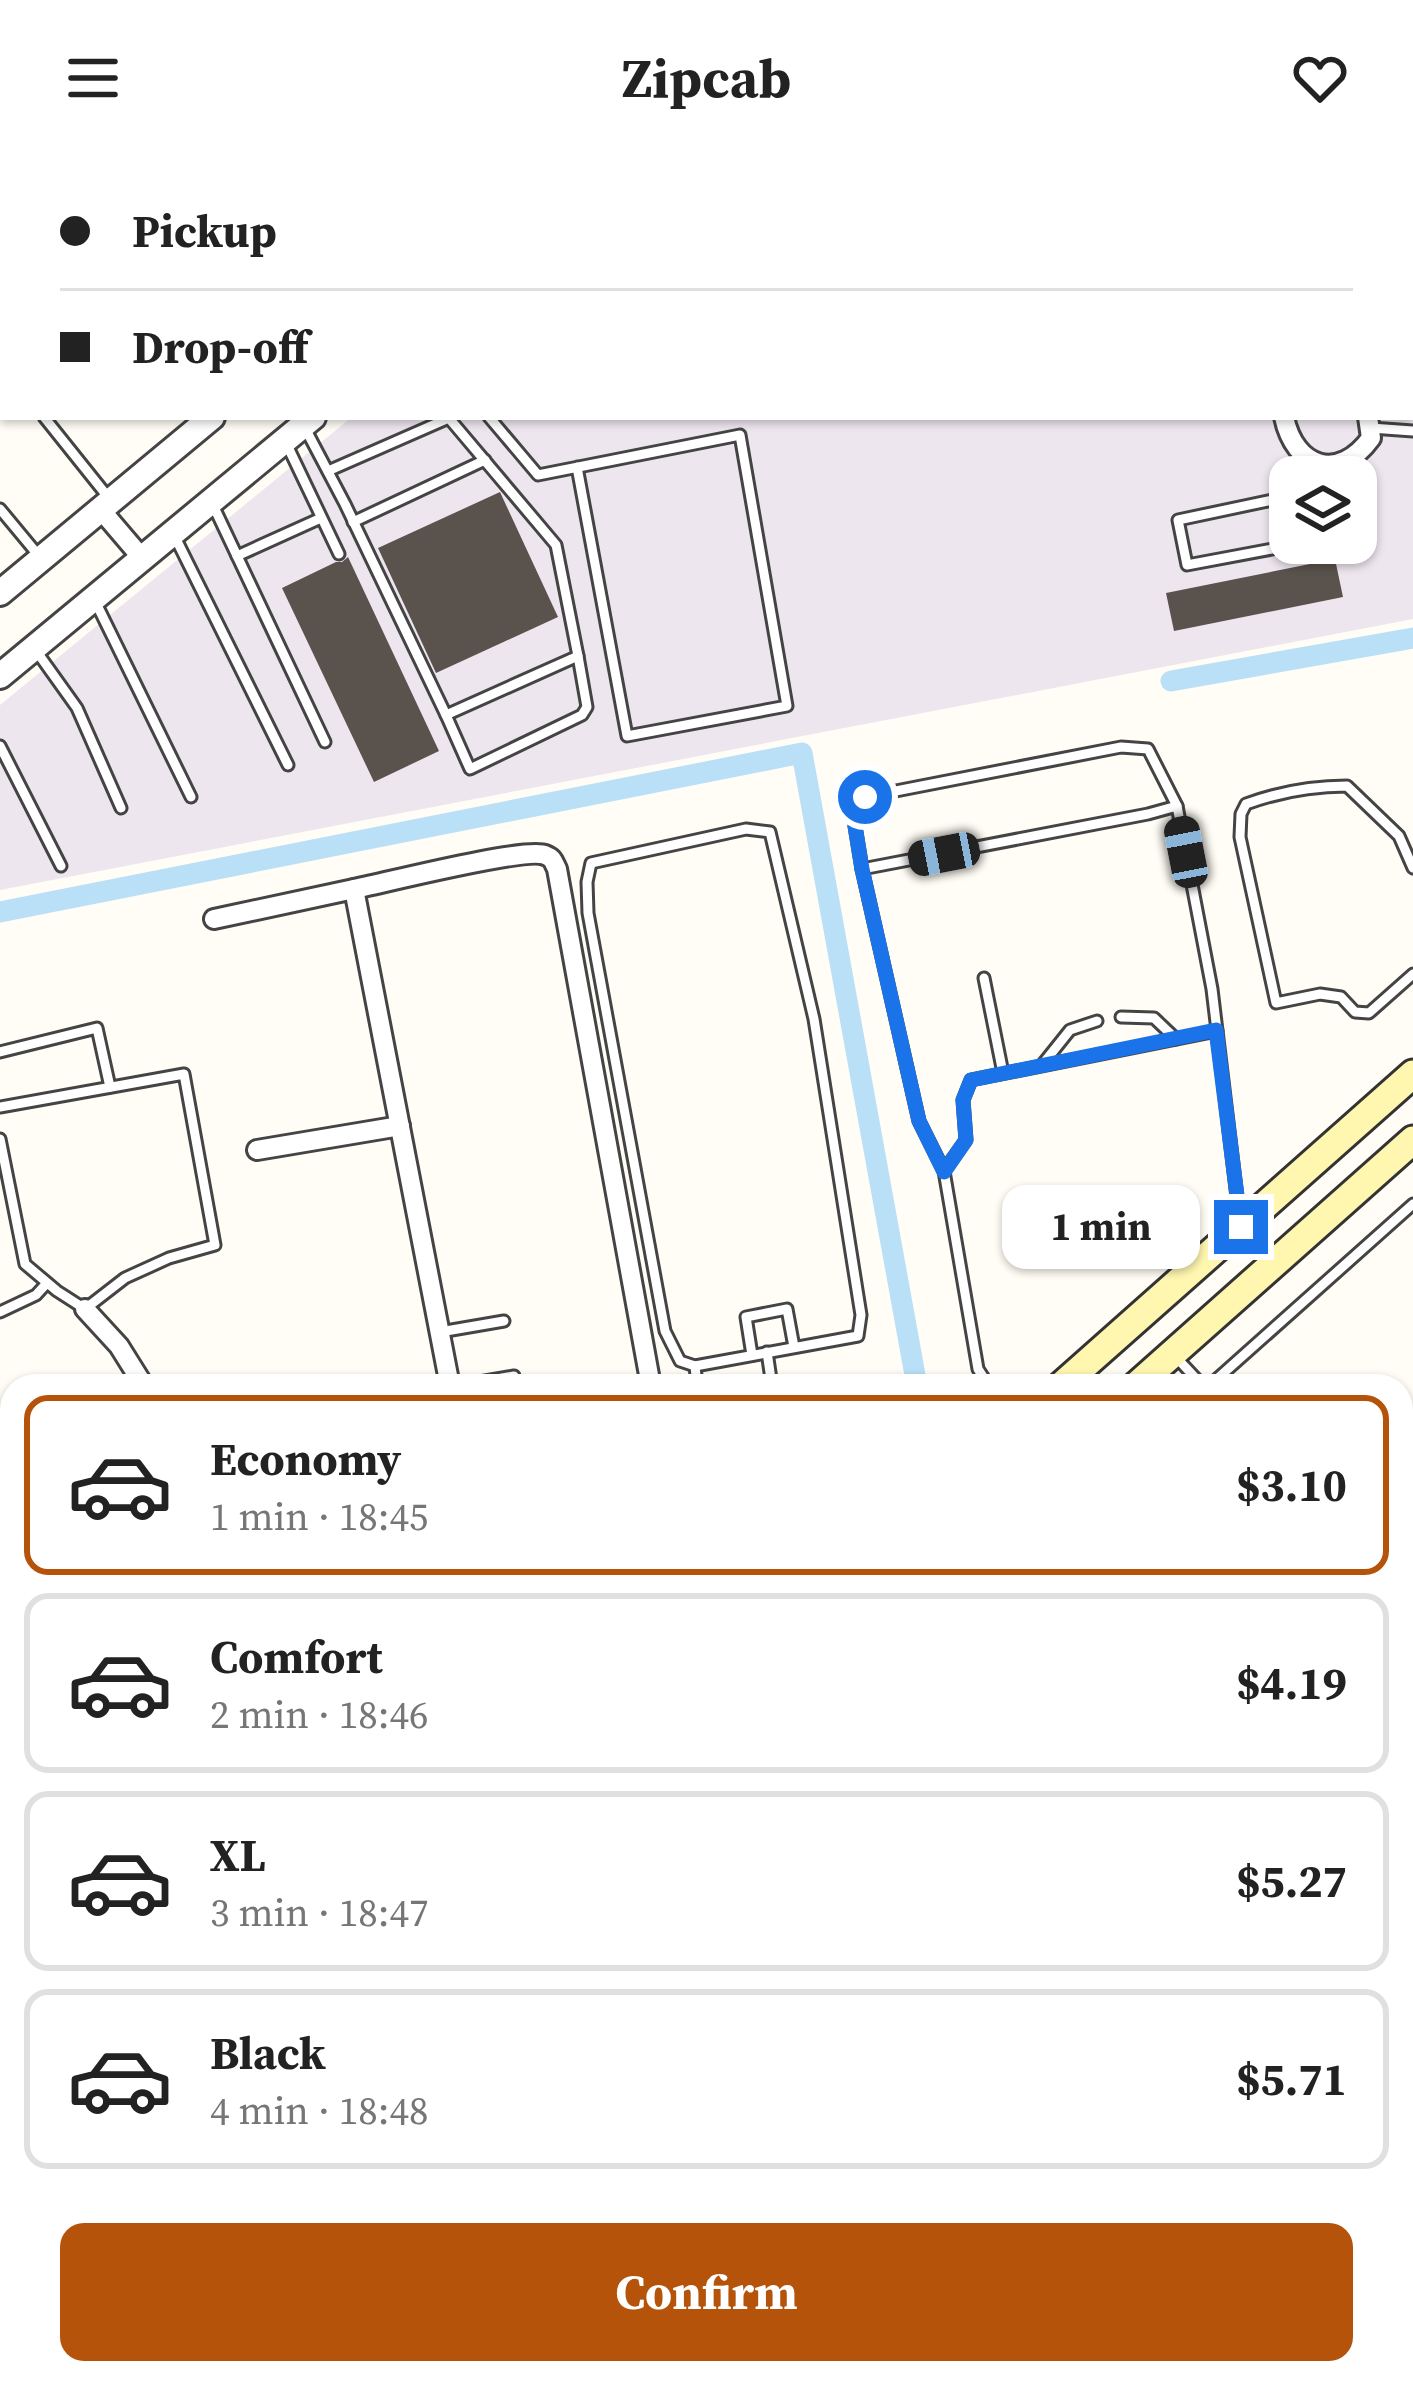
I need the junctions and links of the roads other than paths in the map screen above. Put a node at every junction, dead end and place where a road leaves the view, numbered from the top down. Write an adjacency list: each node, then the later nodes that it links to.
1 (46, 420): 17 (lane)
2 (208, 420): 17 (street)
3 (442, 420): 14 (lane)
4 (452, 420): 12 (lane)
5 (492, 420): 13 (lane)
6 (1285, 420): 10 (street)
7 (1369, 422): 9 (lane); 10 (street)
8 (300, 427): 14 (lane); 15 (street); 19 (lane)
9 (1413, 431)
10 (1301, 453): 11 (lane)
11 (1299, 456)
12 (485, 460): 20 (lane); 30 (lane)
13 (577, 467): 13 (lane)
14 (328, 471): 20 (lane)
15 (211, 501): 21 (street); 24 (lane)
16 (1269, 501): 22 (lane)
17 (106, 505): 25 (street); 26 (street)
18 (0, 509): 26 (lane)
19 (321, 518): 23 (lane); 24 (lane)
20 (353, 522): 32 (lane)
21 (173, 532): 25 (street); 35 (lane)
22 (1269, 550)
23 (338, 554)
24 (237, 556): 33 (lane)
25 (142, 558): 28 (street)
26 (41, 559): 27 (street)
27 (0, 593)
28 (94, 598): 29 (street); 36 (lane)
29 (34, 648): 31 (street); 38 (lane)
30 (578, 656): 32 (lane); 32 (lane)
31 (0, 676)
32 (446, 715)
33 (326, 742)
34 (0, 746): 39 (lane)
35 (288, 765)
36 (191, 797)
37 (1178, 806): 41 (lane); 41 (lane); 48 (lane)
38 (122, 808)
39 (61, 866)
40 (1413, 868): 44 (lane)
41 (862, 869): 60 (lane)
42 (355, 889): 43 (street); 56 (street); 75 (street)
43 (214, 919)
44 (1413, 974)
45 (984, 978): 52 (lane)
46 (1121, 1017): 49 (lane)
47 (1096, 1021): 51 (lane)
48 (1216, 1030): 49 (lane); 62 (lane)
49 (1175, 1039): 51 (lane)
50 (0, 1052): 54 (lane)
51 (1041, 1066): 52 (lane)
52 (1003, 1073): 60 (lane)
53 (1413, 1074): 62 (main road)
54 (110, 1087): 55 (lane); 64 (lane)
55 (0, 1107)
56 (400, 1126): 59 (street); 67 (street)
57 (0, 1138): 63 (lane)
58 (1413, 1140): 69 (main road)
59 (257, 1150)
60 (944, 1172): 78 (lane)
61 (1413, 1204): 82 (lane)
62 (1241, 1227): 69 (main road); 79 (main road)
63 (47, 1283): 64 (lane); 65 (lane)
64 (85, 1309): 73 (street)
65 (0, 1312)
66 (504, 1321): 67 (lane)
67 (440, 1333): 74 (street)
68 (794, 1347): 70 (lane); 71 (lane); 72 (lane)
69 (1178, 1349): 80 (main road); 81 (lane)
70 (767, 1352): 71 (lane); 77 (lane)
71 (752, 1355): 72 (lane)
72 (694, 1366): 76 (lane)
73 (131, 1374)
74 (450, 1374)
75 (649, 1374)
76 (696, 1374)
77 (770, 1374)
78 (981, 1374)
79 (1075, 1374)
80 (1150, 1374)
81 (1197, 1374)
82 (1220, 1374)

